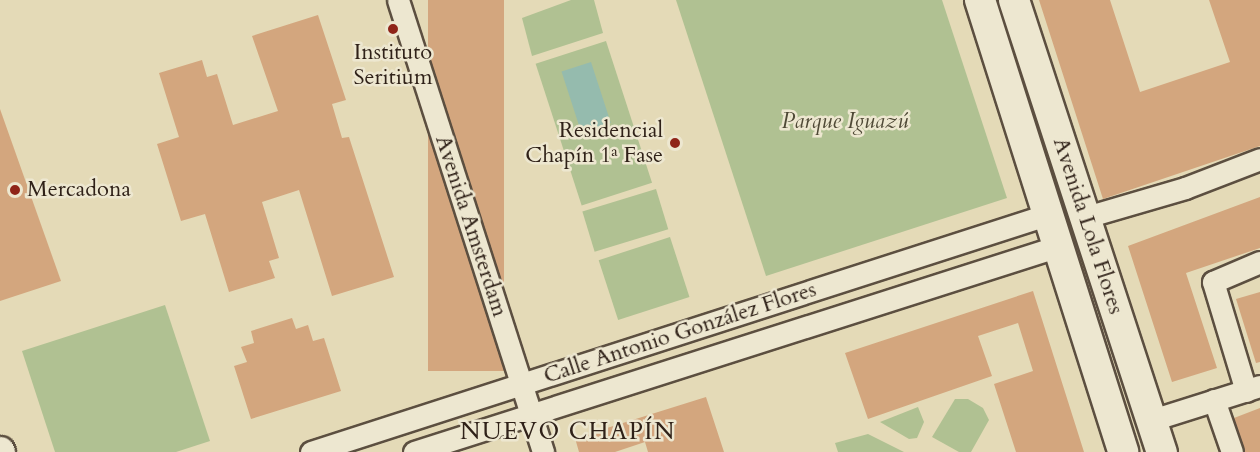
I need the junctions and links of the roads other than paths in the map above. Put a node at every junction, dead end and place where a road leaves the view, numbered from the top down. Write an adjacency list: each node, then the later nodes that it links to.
1 (398, 0): 9 (street, Avenida Amsterdam)
2 (980, 0): 5 (main road, Avenida Lola Flores)
3 (1014, 0): 6 (main road, Avenida Lola Flores)
4 (1260, 159): 6 (street)
5 (1049, 214): 7 (main road, Avenida Lola Flores); 9 (street, Calle Antonio González Flores)
6 (1086, 217): 13 (main road, Avenida Lola Flores)
7 (1059, 246): 12 (street, Calle Antonio González Flores); 17 (main road, Avenida Lola Flores)
8 (1260, 262): 10 (street)
9 (522, 384): 12 (street, Avenida Amsterdam); 14 (street, Calle Antonio González Flores)
10 (1253, 389): 11 (street)
11 (1214, 400): 13 (street); 19 (street)
12 (531, 414): 15 (street, Calle Antonio González Flores); 16 (street, Avenida Amsterdam)
13 (1152, 420): 18 (main road, Avenida Lola Flores)
14 (311, 452)
15 (414, 452)
16 (543, 452)
17 (1123, 452)
18 (1162, 452)
19 (1232, 452)

